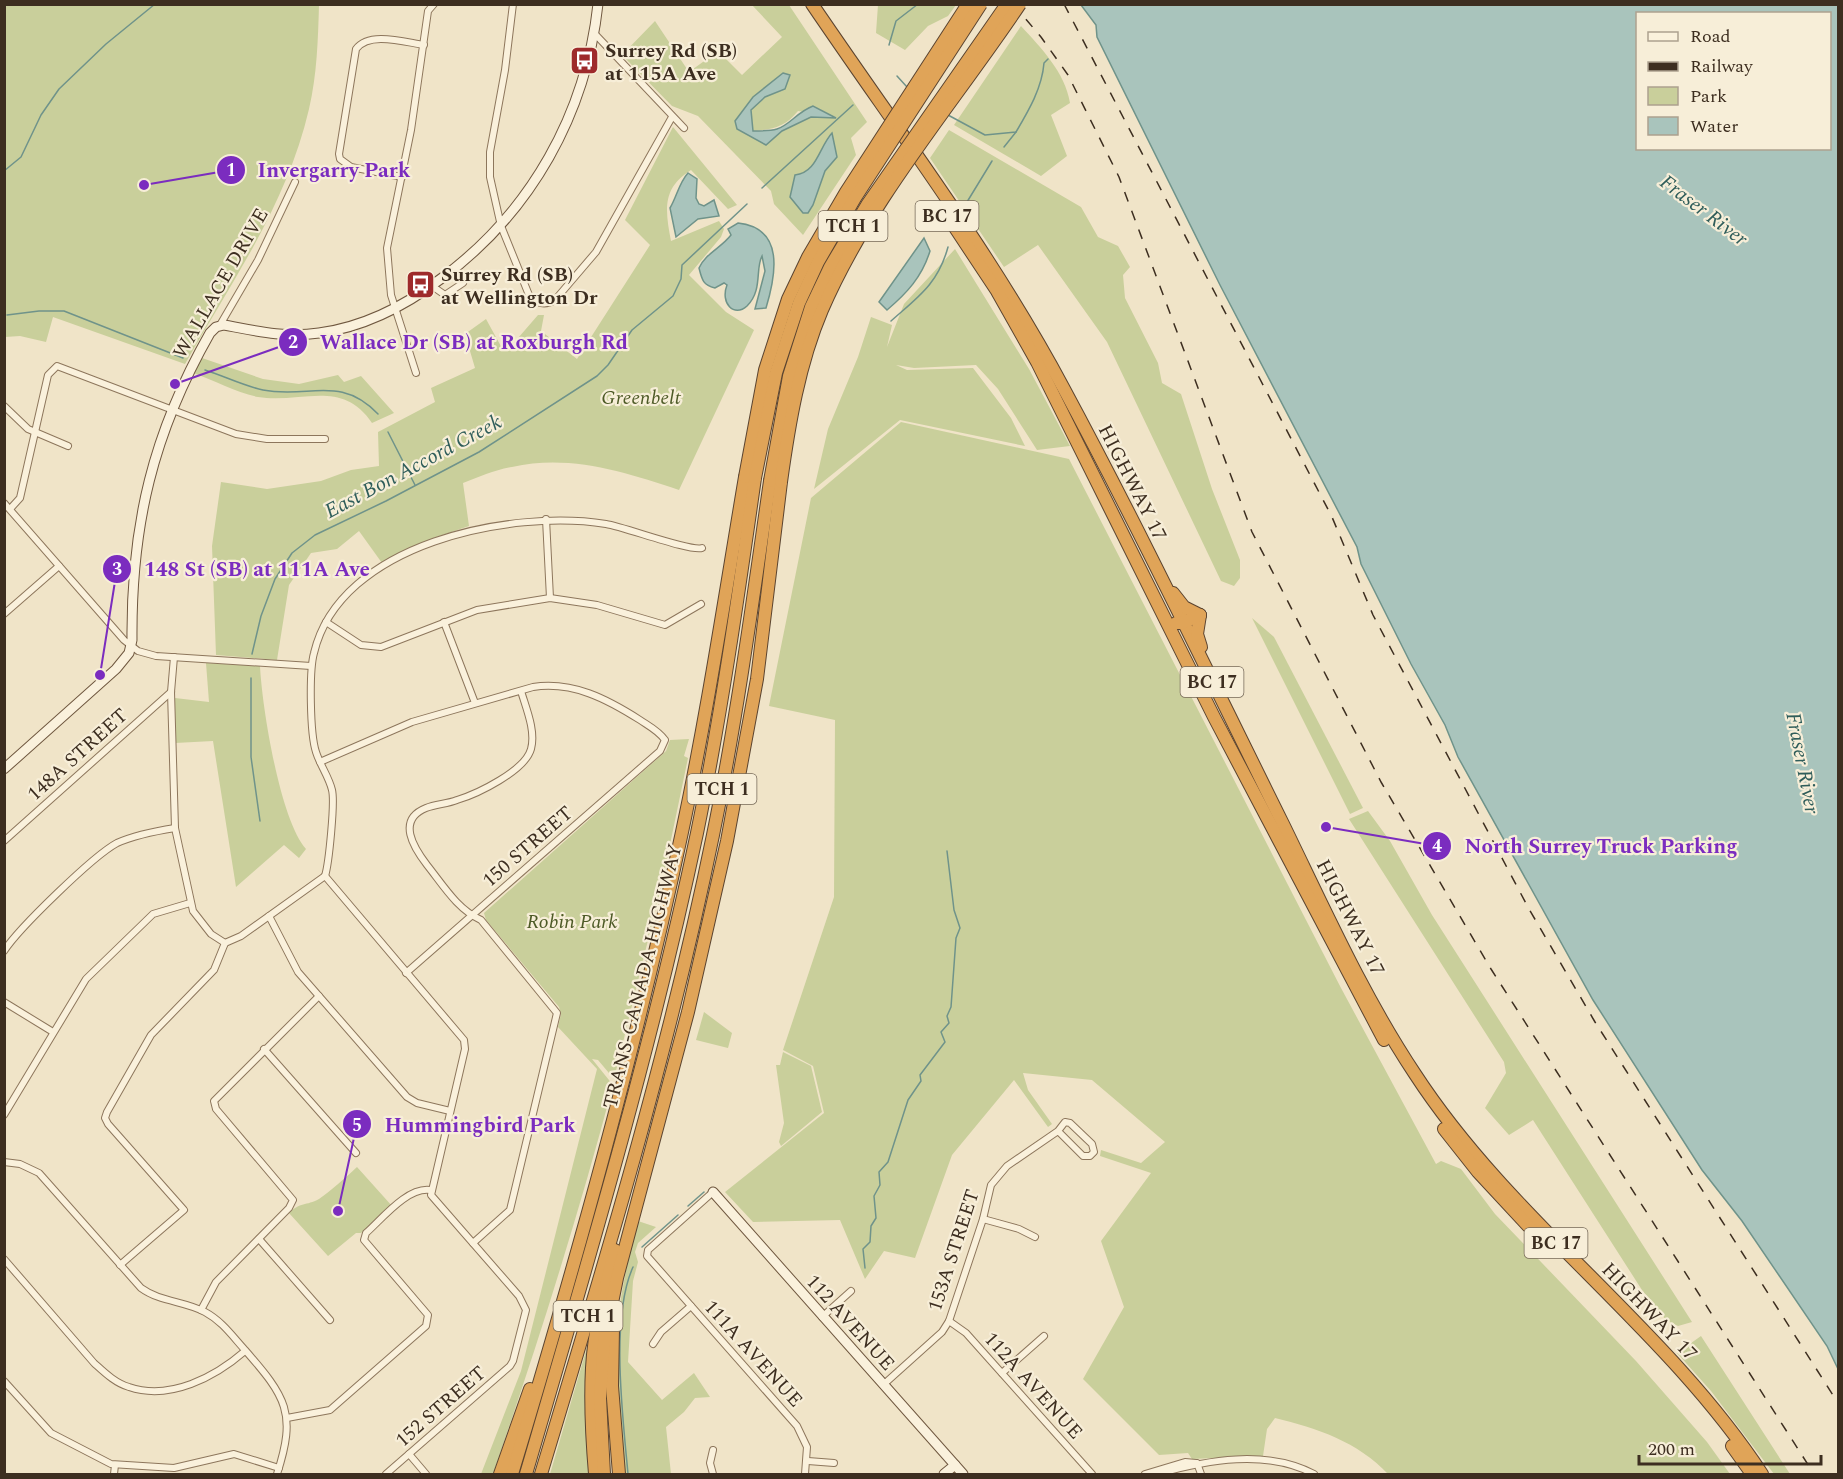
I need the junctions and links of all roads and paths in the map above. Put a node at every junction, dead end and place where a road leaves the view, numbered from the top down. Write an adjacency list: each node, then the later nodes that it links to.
1 (434, 4): 11 (street)
2 (513, 4): 16 (street)
3 (598, 4): 10 (street)
4 (802, 4): 25 (highway, HIGHWAY 17 / BC 17)
5 (812, 4): 32 (highway, HIGHWAY 17 / BC 17)
6 (968, 4): 28 (highway, bridge)
7 (981, 4): 28 (highway, TCH 1, bridge)
8 (1007, 4): 29 (highway, TCH 1, bridge)
9 (1020, 4): 29 (highway, bridge)
10 (594, 33): 12 (street); 16 (street)
11 (424, 45): 14 (street); 14 (street)
12 (672, 117): 13 (street); 16 (street)
13 (684, 128)
14 (402, 177): 19 (street)
15 (295, 182): 20 (street, WALLACE DRIVE)
16 (501, 226): 18 (street)
17 (463, 283): 18 (street)
18 (432, 286): 19 (street)
19 (396, 308): 20 (street); 21 (street)
20 (220, 325): 23 (street, WALLACE DRIVE)
21 (416, 373)
22 (4, 406): 24 (street)
23 (171, 409): 24 (street); 26 (street); 43 (street, WALLACE DRIVE)
24 (36, 432): 27 (street); 31 (street)
25 (1075, 438): 42 (highway); 53 (highway, HIGHWAY 17 / BC 17)
26 (325, 440)
27 (68, 446)
28 (750, 478): 81 (highway); 108 (highway, TRANS-CANADA HIGHWAY / TCH 1)
29 (776, 481): 70 (highway, TRANS-CANADA HIGHWAY / TCH 1); 78 (highway)
30 (4, 503): 31 (street)
31 (10, 509): 35 (street)
32 (1128, 514): 39 (highway); 42 (highway, HIGHWAY 17 / BC 17)
33 (546, 519): 34 (street); 36 (street); 40 (street)
34 (702, 548)
35 (59, 566): 38 (street); 43 (street)
36 (550, 598): 37 (street); 41 (street)
37 (700, 604)
38 (4, 614)
39 (1200, 615): 42 (highway); 49 (highway)
40 (326, 622): 41 (street); 45 (street)
41 (444, 622): 48 (street)
42 (1182, 623): 49 (highway, HIGHWAY 17 / BC 17); 53 (highway)
43 (130, 646): 44 (street); 51 (street)
44 (174, 657): 45 (street); 47 (street)
45 (311, 666): 50 (street)
46 (521, 691): 48 (street); 58 (street); 58 (street, 150 STREET)
47 (171, 692): 52 (street); 54 (street, 148A STREET)
48 (476, 703): 50 (street)
49 (1242, 742): 123 (highway, HIGHWAY 17 / BC 17)
50 (320, 762): 55 (street)
51 (4, 769)
52 (175, 828): 56 (street); 60 (street)
53 (1271, 829): 122 (highway, HIGHWAY 17 / BC 17)
54 (4, 841)
55 (325, 876): 57 (street); 61 (street)
56 (190, 903): 59 (street); 64 (street)
57 (269, 916): 59 (street); 62 (street)
58 (472, 916): 61 (street, 150 STREET); 77 (street)
59 (225, 943): 80 (street)
60 (4, 951)
61 (406, 973): 66 (street)
62 (319, 996): 65 (street); 66 (street)
63 (4, 1002): 64 (street)
64 (53, 1032): 67 (street)
65 (264, 1049): 69 (street); 76 (street)
66 (450, 1111): 72 (street)
67 (4, 1115)
68 (1058, 1131): 68 (street); 74 (street, 153A STREET)
69 (356, 1153)
70 (634, 1158): 109 (highway, TRANS-CANADA HIGHWAY / TCH 1); 110 (highway)
71 (4, 1162): 80 (street)
72 (430, 1190): 77 (street); 94 (street)
73 (713, 1192): 83 (street, 111A AVENUE); 85 (street, 112 AVENUE)
74 (983, 1219): 75 (street); 87 (street, 153A STREET)
75 (1035, 1238)
76 (259, 1239): 84 (street); 86 (street)
77 (473, 1243): 96 (street, 152 STREET)
78 (625, 1250): 111 (highway); 112 (highway)
79 (4, 1259): 90 (street)
80 (120, 1265): 84 (street)
81 (573, 1266): 106 (highway); 107 (highway)
82 (851, 1292): 85 (street)
83 (691, 1306): 89 (street); 97 (street, 111A AVENUE)
84 (201, 1310): 90 (street)
85 (822, 1317): 93 (street, 112 AVENUE)
86 (330, 1320)
87 (949, 1321): 91 (street, 112A AVENUE); 93 (street, 153A STREET)
88 (1044, 1336): 91 (street)
89 (653, 1344)
90 (246, 1351): 94 (street)
91 (1002, 1373): 117 (street, 112A AVENUE)
92 (4, 1381): 100 (street)
93 (883, 1385): 101 (street, 112 AVENUE)
94 (287, 1418): 102 (street)
95 (713, 1450): 113 (street)
96 (409, 1454): 104 (street, 152 STREET); 105 (street)
97 (807, 1461): 98 (street); 114 (street)
98 (834, 1463)
99 (1197, 1463): 118 (street); 119 (street); 120 (street); 121 (street)
100 (116, 1465): 102 (street); 103 (street)
101 (955, 1465): 115 (street); 116 (street, 112 AVENUE)
102 (278, 1471)
103 (114, 1474)
104 (386, 1474)
105 (426, 1474)
106 (500, 1474)
107 (512, 1474)
108 (526, 1474)
109 (541, 1474)
110 (595, 1474)
111 (604, 1474)
112 (619, 1474)
113 (713, 1474)
114 (805, 1474)
115 (944, 1474)
116 (963, 1474)
117 (1092, 1474)
118 (1145, 1474)
119 (1158, 1474)
120 (1201, 1474)
121 (1314, 1474)
122 (1752, 1474)
123 (1762, 1474)

